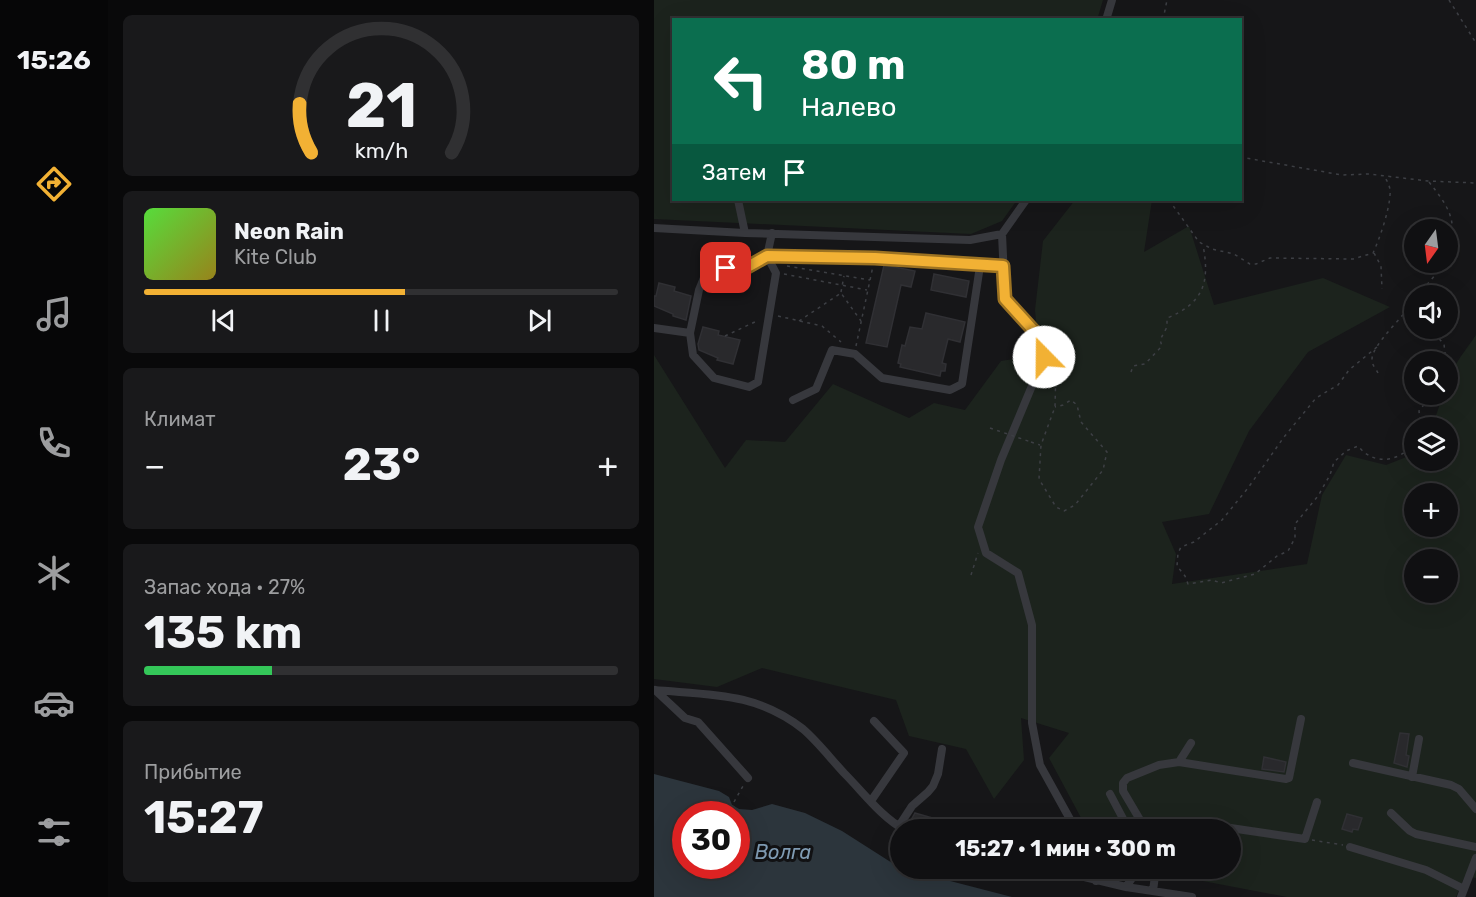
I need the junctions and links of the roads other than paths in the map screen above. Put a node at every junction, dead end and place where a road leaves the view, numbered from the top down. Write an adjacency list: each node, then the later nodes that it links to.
1 (1112, 0): 2 (street)
2 (1107, 18)
3 (738, 201): 6 (street)
4 (1025, 201): 8 (street)
5 (654, 228): 6 (street)
6 (744, 233): 7 (street)
7 (772, 233): 8 (street); 9 (street)
8 (1002, 234): 11 (street)
9 (767, 256): 10 (street); 13 (street); 13 (street)
10 (980, 266): 11 (street); 14 (street)
11 (1003, 266): 32 (street)
12 (654, 328): 13 (street)
13 (690, 333)
14 (794, 400)
15 (654, 690): 24 (street); 26 (street)
16 (1301, 719): 21 (street)
17 (874, 721): 26 (street)
18 (1419, 739): 23 (street)
19 (1191, 743): 21 (street)
20 (942, 749): 31 (street)
21 (1179, 762): 34 (street)
22 (1353, 763): 23 (street)
23 (1412, 777): 28 (street)
24 (748, 778)
25 (1110, 795): 33 (street)
26 (871, 801): 30 (street)
27 (1317, 802): 35 (street)
28 (1476, 809)
29 (1391, 813): 37 (street)
30 (892, 819)
31 (906, 819)
32 (1070, 819)
33 (1123, 819)
34 (1140, 819)
35 (1241, 830)
36 (1350, 847): 45 (street)
37 (1476, 847)
38 (1476, 858): 45 (street)
39 (1088, 879): 42 (street)
40 (1131, 879): 43 (street)
41 (1155, 879): 44 (street)
42 (1096, 881): 43 (street)
43 (1126, 887): 44 (street)
44 (1153, 891): 46 (street)
45 (1463, 893)
46 (1192, 897)

